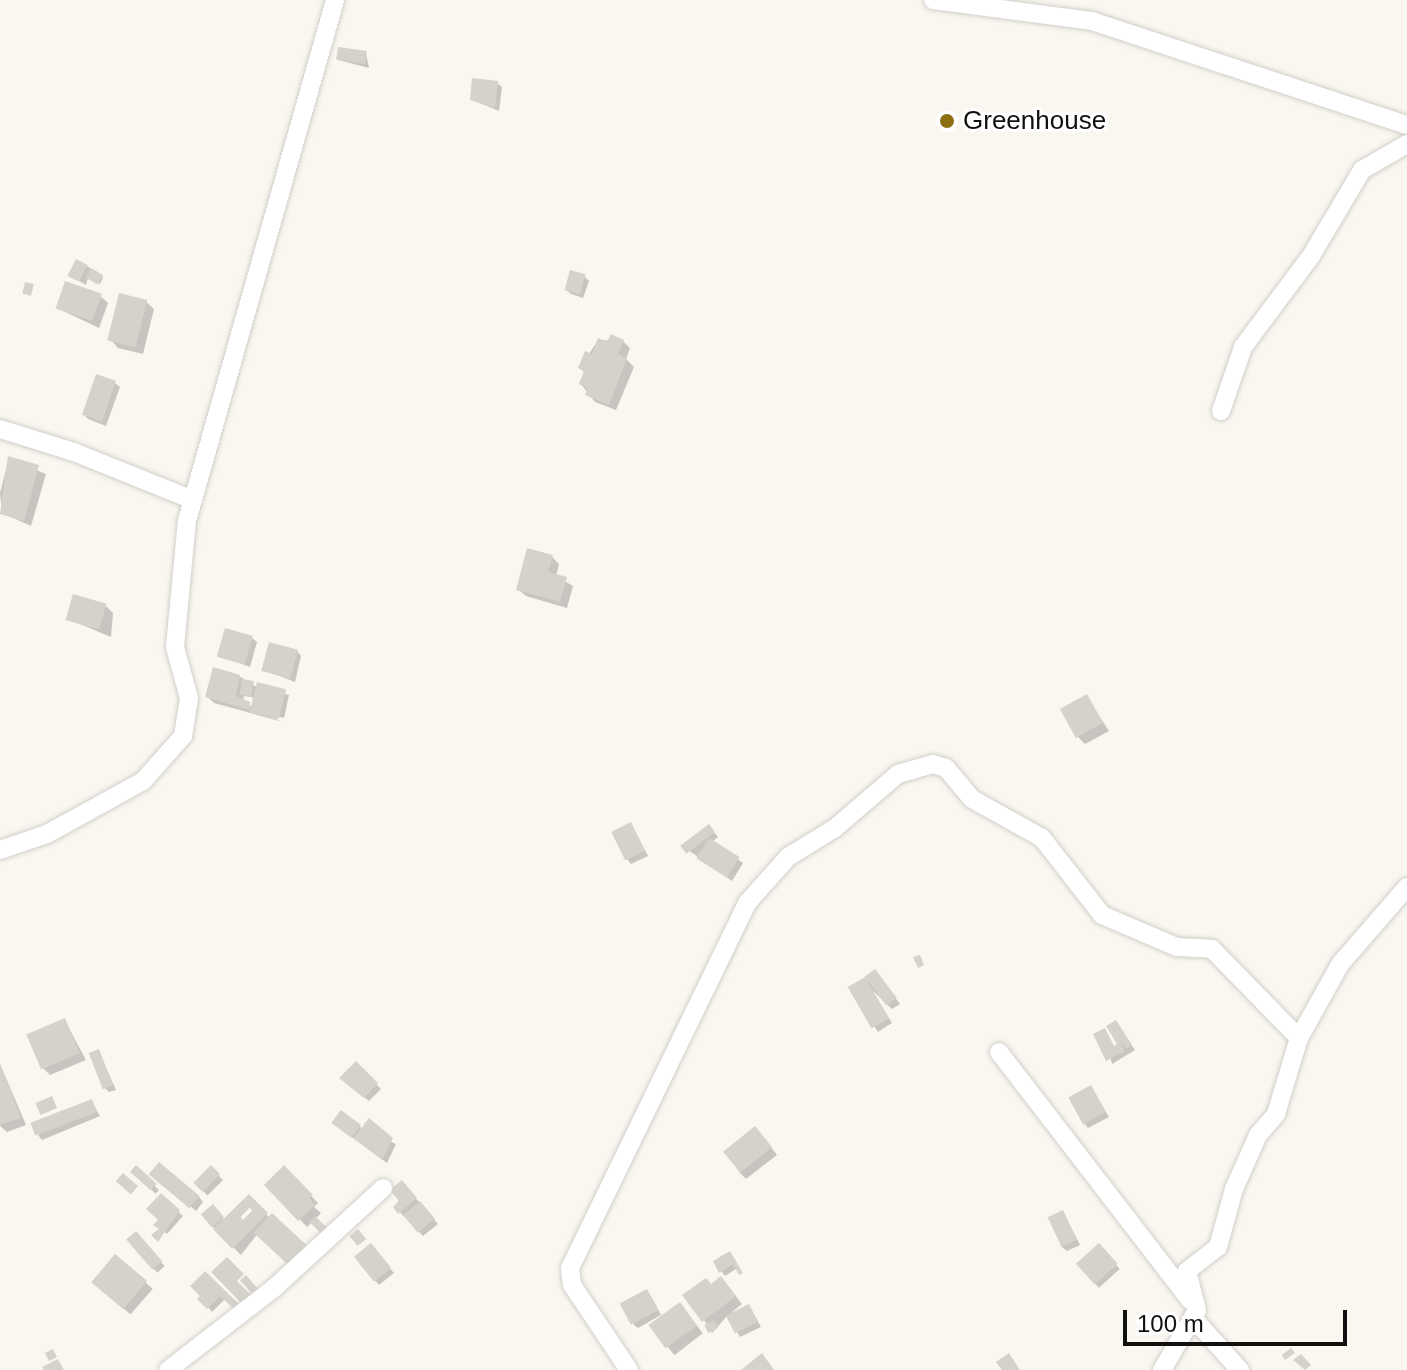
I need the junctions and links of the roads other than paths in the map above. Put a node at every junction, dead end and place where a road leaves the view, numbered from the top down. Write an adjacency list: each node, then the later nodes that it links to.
1 (335, 0): 8 (street)
2 (939, 0): 3 (street)
3 (1032, 6): 4 (street)
4 (1407, 125)
5 (1407, 144): 6 (street)
6 (1221, 411)
7 (0, 429): 8 (street)
8 (193, 500): 9 (street)
9 (0, 850)
10 (1407, 887): 11 (street)
11 (1299, 1038): 14 (street); 16 (street)
12 (999, 1052): 14 (street)
13 (383, 1188): 15 (street)
14 (1195, 1314): 17 (street); 18 (street)
15 (168, 1370)
16 (629, 1370)
17 (1162, 1370)
18 (1240, 1370)

